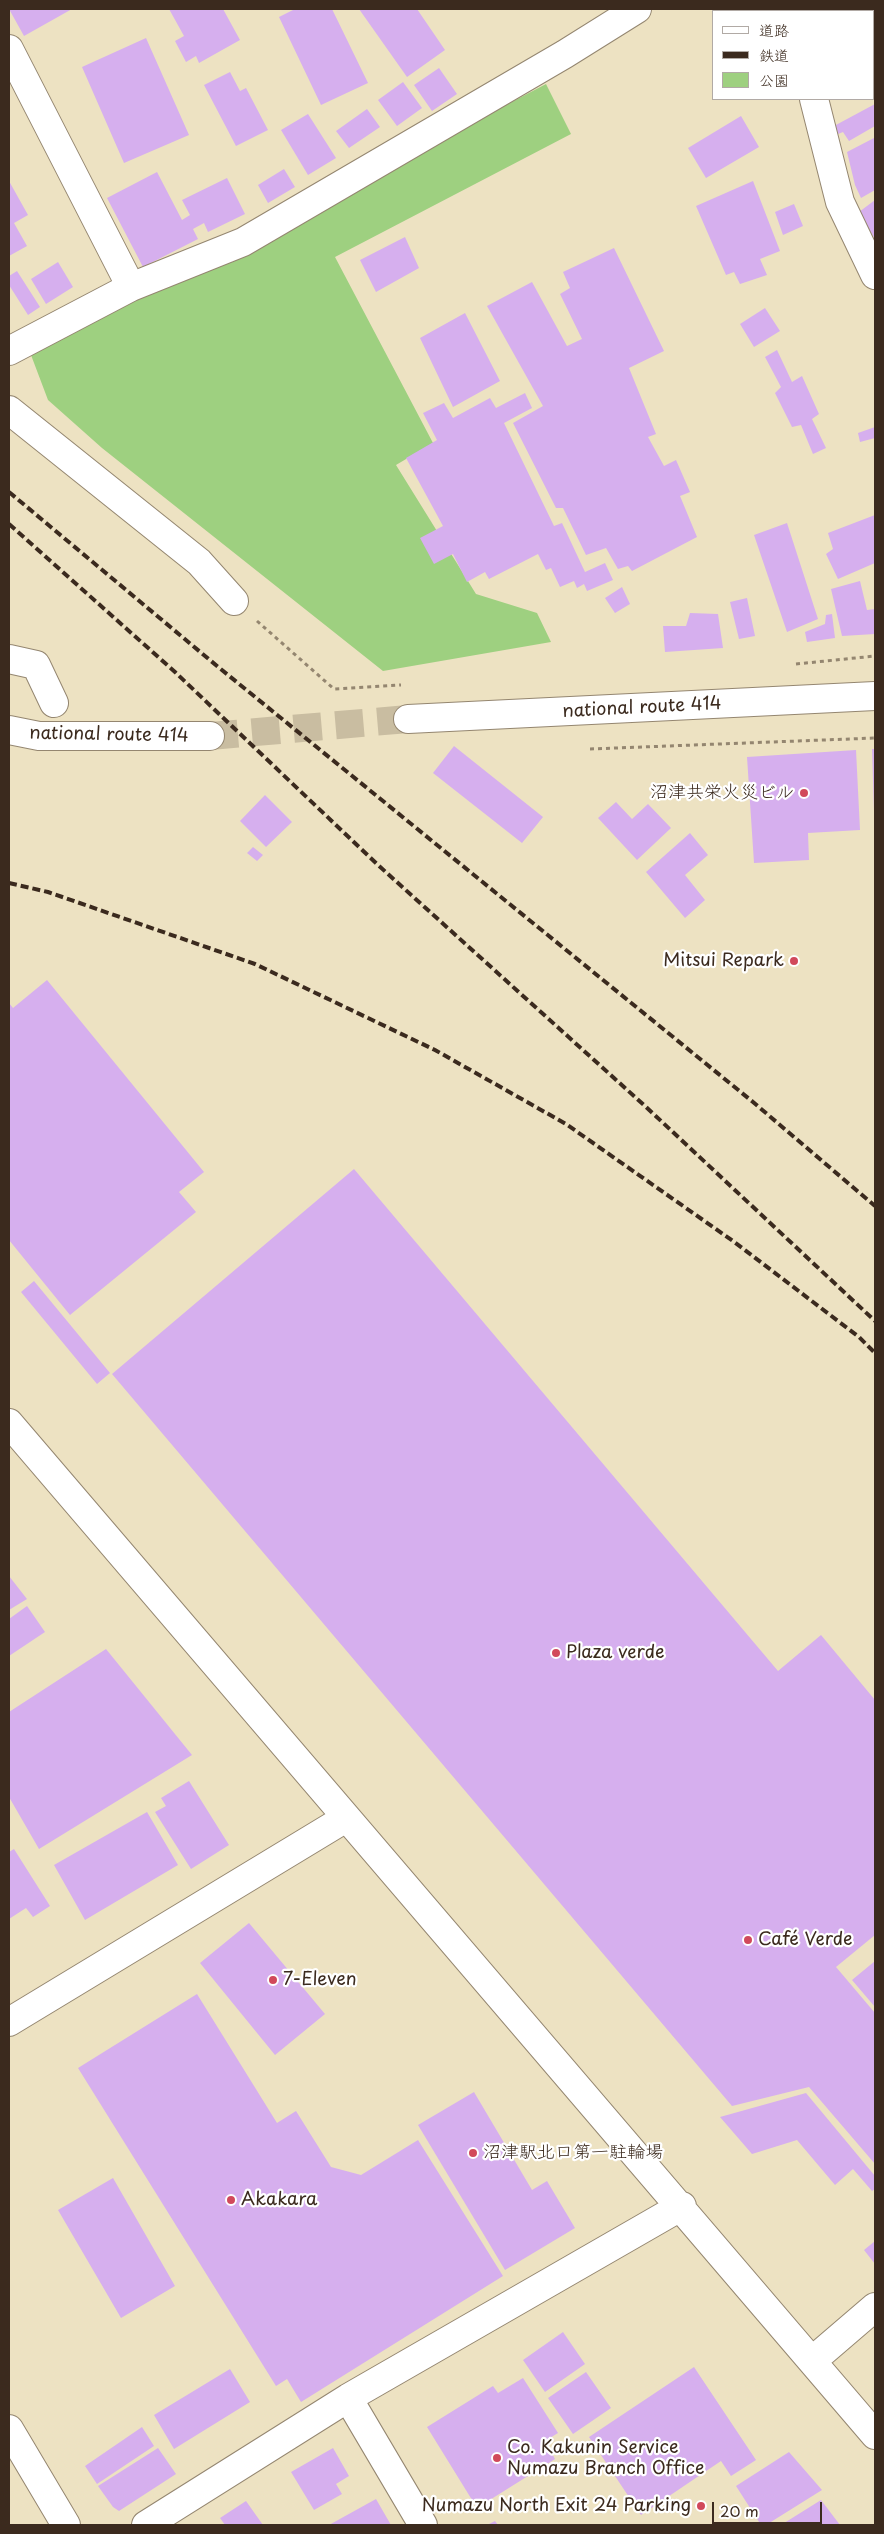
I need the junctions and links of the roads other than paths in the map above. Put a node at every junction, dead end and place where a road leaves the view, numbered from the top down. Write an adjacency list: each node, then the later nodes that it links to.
1 (637, 9): 5 (main road)
2 (9, 49): 5 (main road)
3 (814, 100): 4 (main road)
4 (875, 276)
5 (131, 287): 6 (main road)
6 (9, 351)
7 (9, 410): 8 (main road)
8 (234, 601)
9 (9, 659): 11 (main road)
10 (875, 696): 12 (main road, national route 414)
11 (54, 702)
12 (408, 719)
13 (9, 730): 14 (main road, national route 414)
14 (210, 736)
15 (9, 1423): 16 (main road)
16 (346, 1818): 17 (main road); 18 (main road)
17 (9, 2022)
18 (682, 2206): 20 (main road); 21 (main road)
19 (875, 2307): 20 (main road)
20 (812, 2361): 23 (main road)
21 (348, 2398): 25 (main road); 26 (main road)
22 (9, 2429): 24 (main road)
23 (875, 2435)
24 (66, 2525)
25 (146, 2525)
26 (423, 2525)

